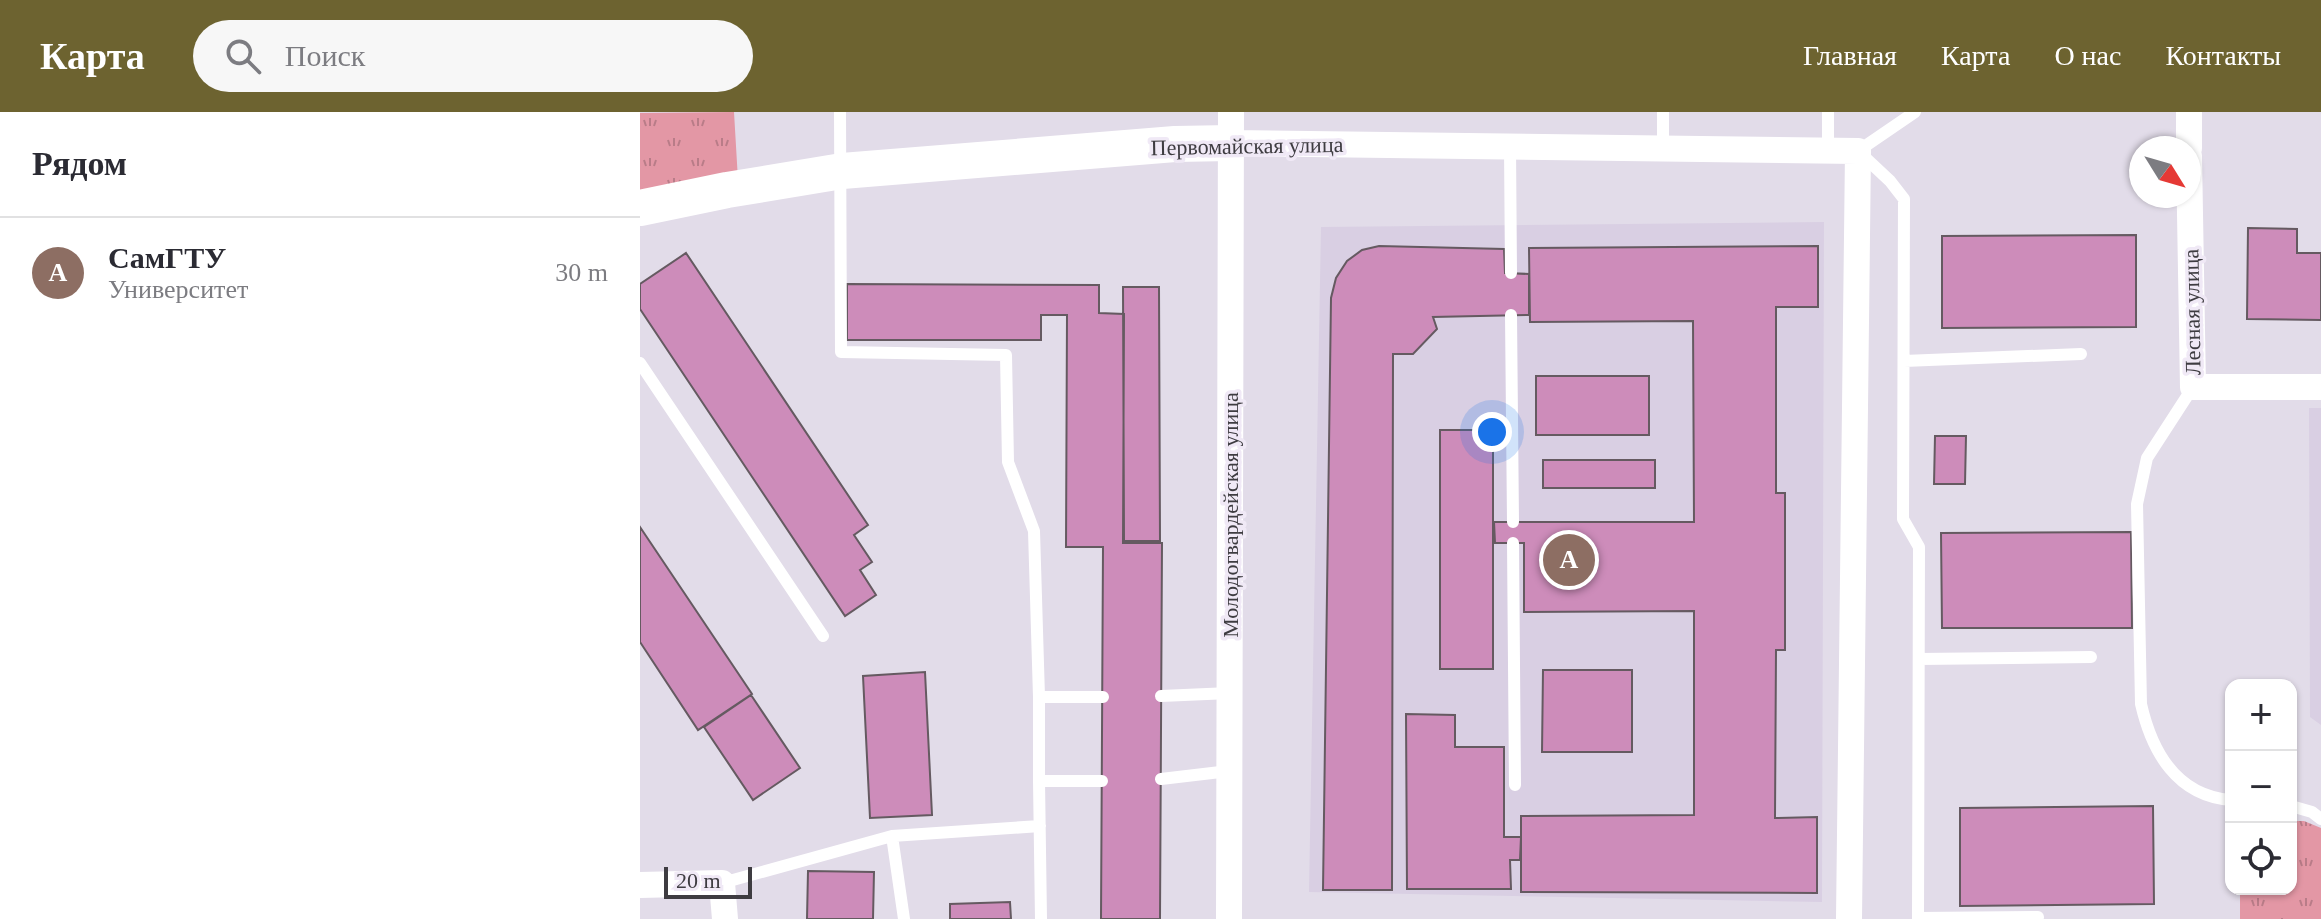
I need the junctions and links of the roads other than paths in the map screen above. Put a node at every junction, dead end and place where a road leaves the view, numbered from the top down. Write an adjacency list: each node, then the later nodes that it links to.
1 (840, 112): 12 (lane)
2 (1663, 112): 9 (lane)
3 (1828, 112): 10 (lane)
4 (1915, 112): 11 (lane)
5 (2189, 112): 7 (street)
6 (1231, 128): 8 (street, Первомайская улица); 12 (street, Первомайская улица); 27 (street, Молодогвардейская улица)
7 (2189, 136)
8 (1510, 147): 9 (street, Первомайская улица); 15 (lane)
9 (1663, 149): 10 (street, Первомайская улица)
10 (1828, 151): 11 (street, Первомайская улица)
11 (1858, 151): 18 (lane); 48 (street)
12 (842, 171): 13 (street, Первомайская улица); 29 (lane)
13 (640, 208)
14 (2190, 208): 20 (street, Лесная улица)
15 (1511, 273)
16 (1511, 315): 22 (lane)
17 (2081, 354): 18 (lane)
18 (1904, 361): 26 (lane)
19 (640, 363): 24 (lane)
20 (2193, 387): 21 (street, Лесная улица); 36 (lane)
21 (2321, 387)
22 (1513, 522)
23 (1513, 543): 35 (lane)
24 (823, 636)
25 (2091, 657): 26 (lane)
26 (1919, 659): 43 (lane)
27 (1230, 693): 28 (lane); 31 (street, Молодогвардейская улица)
28 (1161, 696)
29 (1039, 697): 30 (lane); 33 (lane)
30 (1103, 697)
31 (1229, 771): 32 (lane); 47 (street, Молодогвардейская улица)
32 (1161, 779)
33 (1039, 781): 34 (lane); 39 (lane)
34 (1102, 781)
35 (1515, 785)
36 (2225, 800)
37 (2297, 808): 38 (lane)
38 (2321, 819)
39 (1040, 826): 40 (lane); 46 (lane)
40 (892, 836): 41 (lane); 45 (lane)
41 (722, 883): 42 (street); 44 (street)
42 (640, 885)
43 (2038, 917)
44 (725, 919)
45 (904, 919)
46 (1041, 919)
47 (1229, 919)
48 (1849, 919)

